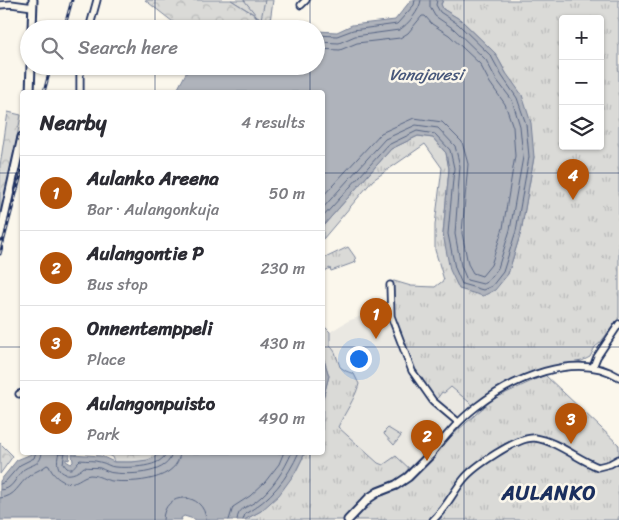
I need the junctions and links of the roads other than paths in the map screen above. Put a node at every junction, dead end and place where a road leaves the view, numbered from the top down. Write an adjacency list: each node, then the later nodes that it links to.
1 (97, 0): 7 (street)
2 (306, 0): 5 (street)
3 (33, 4): 4 (street); 6 (main road)
4 (0, 5)
5 (301, 5)
6 (32, 20)
7 (91, 20)
8 (31, 75): 10 (main road)
9 (80, 75): 11 (street)
10 (30, 90)
11 (80, 90)
12 (20, 146): 13 (main road)
13 (0, 236)
14 (390, 284): 18 (street)
15 (619, 324): 16 (street)
16 (593, 366): 17 (street); 18 (street)
17 (619, 377)
18 (458, 422): 19 (street)
19 (430, 454): 21 (main road)
20 (619, 459): 22 (street)
21 (348, 520)
22 (433, 520)

